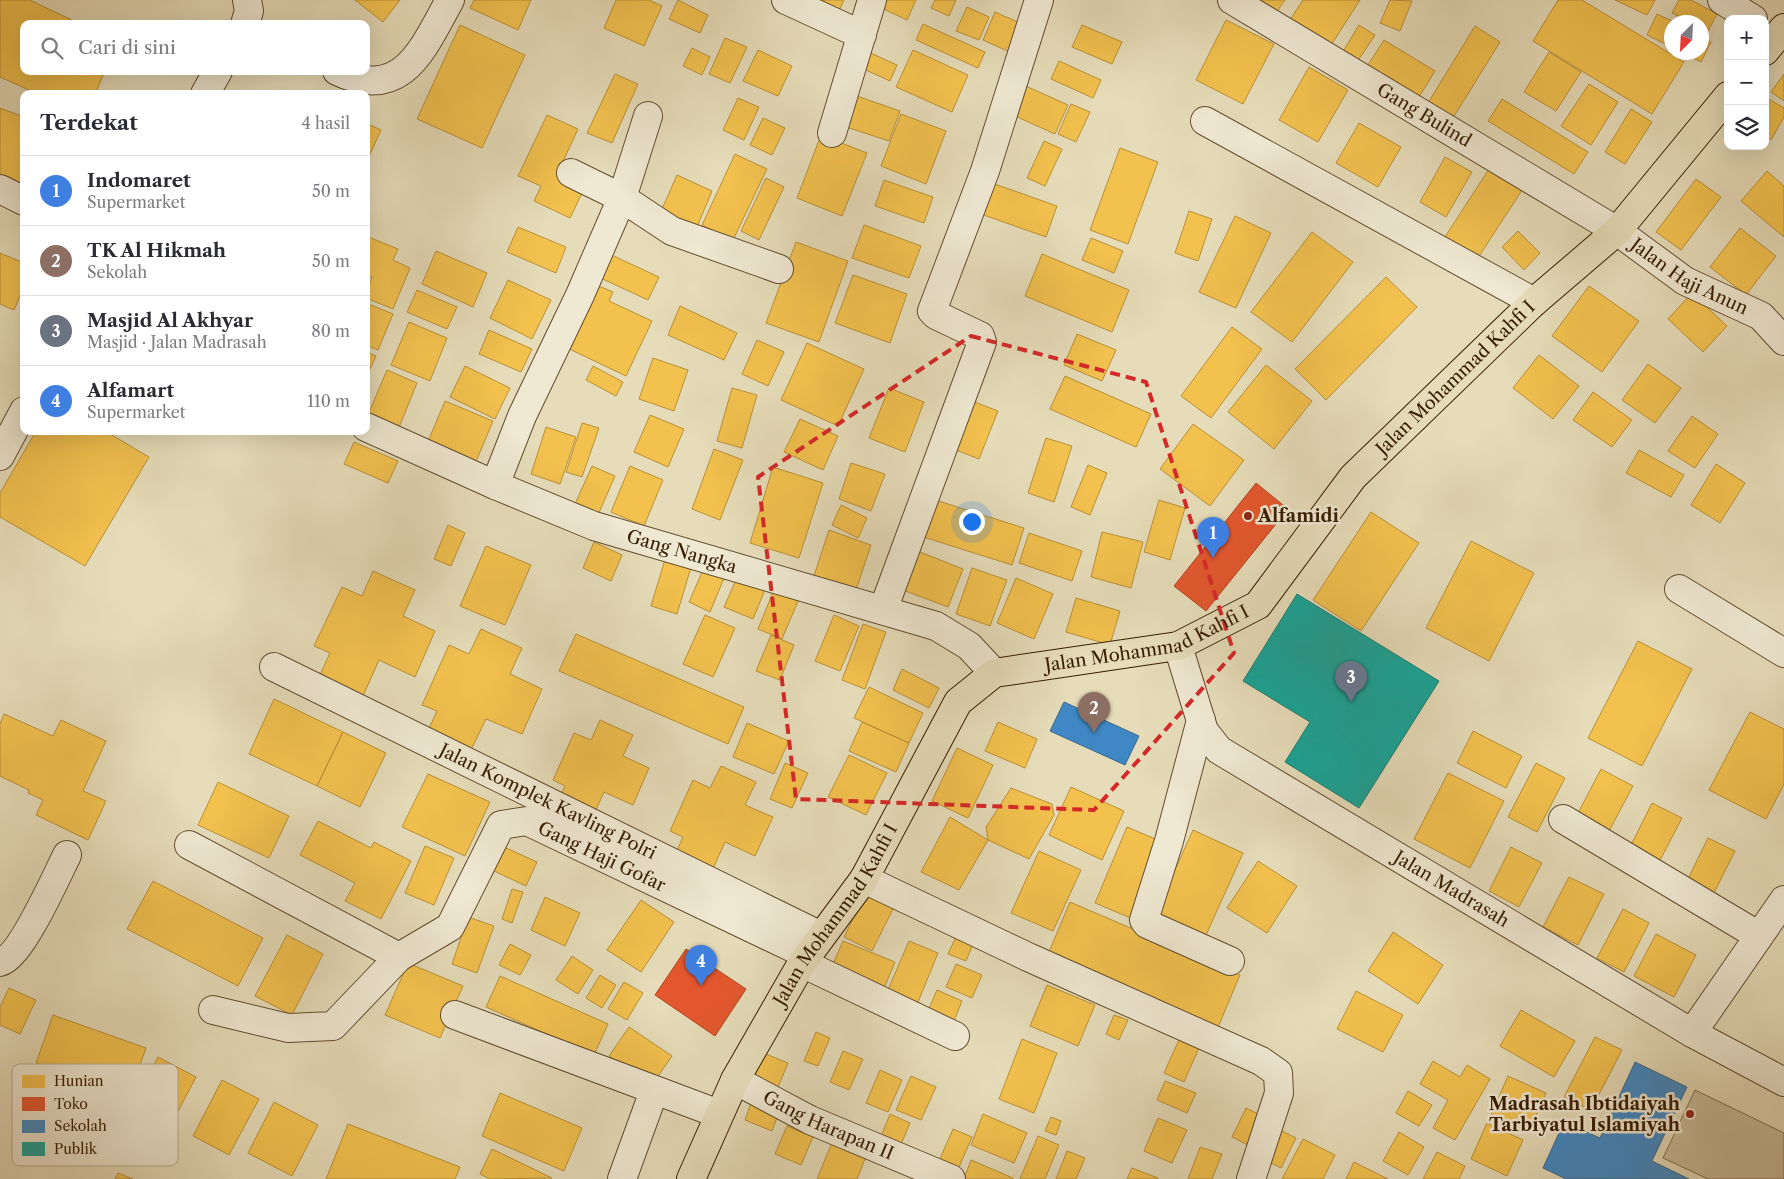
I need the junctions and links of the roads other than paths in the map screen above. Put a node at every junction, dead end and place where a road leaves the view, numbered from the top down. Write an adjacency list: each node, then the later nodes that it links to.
1 (247, 0): 9 (street)
2 (450, 0): 12 (street)
3 (786, 0): 10 (street)
4 (872, 0): 10 (street)
5 (1039, 0): 31 (street)
6 (1232, 0): 22 (street, Gang Bulind)
7 (1722, 0): 8 (street)
8 (1746, 15)
9 (246, 20)
10 (862, 35): 17 (street)
11 (216, 75): 13 (street)
12 (349, 75)
13 (207, 90)
14 (1724, 101): 22 (main road, Jalan Mohammad Kahfi I)
15 (648, 116): 21 (street)
16 (1205, 121): 24 (street)
17 (832, 133)
18 (571, 172): 21 (street)
19 (0, 189): 20 (street)
20 (20, 198)
21 (622, 198): 23 (street); 29 (street)
22 (1616, 231): 24 (main road, Jalan Mohammad Kahfi I); 25 (street, Jalan Haji Anun)
23 (779, 268)
24 (1534, 302): 32 (main road, Jalan Mohammad Kahfi I)
25 (1784, 341)
26 (20, 418): 28 (street)
27 (370, 429): 29 (street, Gang Nangka)
28 (0, 456)
29 (494, 485): 31 (street, Gang Nangka)
30 (1679, 589): 33 (street)
31 (882, 610): 35 (street, Gang Nangka)
32 (1178, 646): 35 (main road, Jalan Mohammad Kahfi I); 36 (street, Jalan Madrasah)
33 (1784, 653)
34 (274, 667): 43 (street, Jalan Komplek Kavling Polri)
35 (994, 673): 40 (main road, Jalan Mohammad Kahfi I)
36 (1200, 720): 45 (street); 49 (street, Jalan Madrasah)
37 (1563, 819): 42 (street)
38 (189, 845): 44 (street)
39 (67, 855): 46 (street)
40 (864, 879): 43 (main road, Jalan Mohammad Kahfi I); 58 (street)
41 (1784, 900): 42 (street)
42 (1759, 936): 49 (street)
43 (811, 952): 44 (street, Gang Haji Gofar); 50 (street); 51 (main road, Jalan Mohammad Kahfi I)
44 (399, 957): 47 (street, Gang Haji Gofar)
45 (1230, 961)
46 (0, 962)
47 (213, 1010)
48 (455, 1015): 53 (street)
49 (1692, 1033): 52 (street, Jalan Madrasah)
50 (955, 1036)
51 (734, 1080): 54 (main road, Jalan Mohammad Kahfi I); 57 (street, Gang Harapan II)
52 (1784, 1082)
53 (654, 1090): 54 (street); 55 (street)
54 (719, 1114): 56 (main road, Jalan Mohammad Kahfi I)
55 (622, 1179)
56 (691, 1179)
57 (951, 1179)
58 (1251, 1179)

